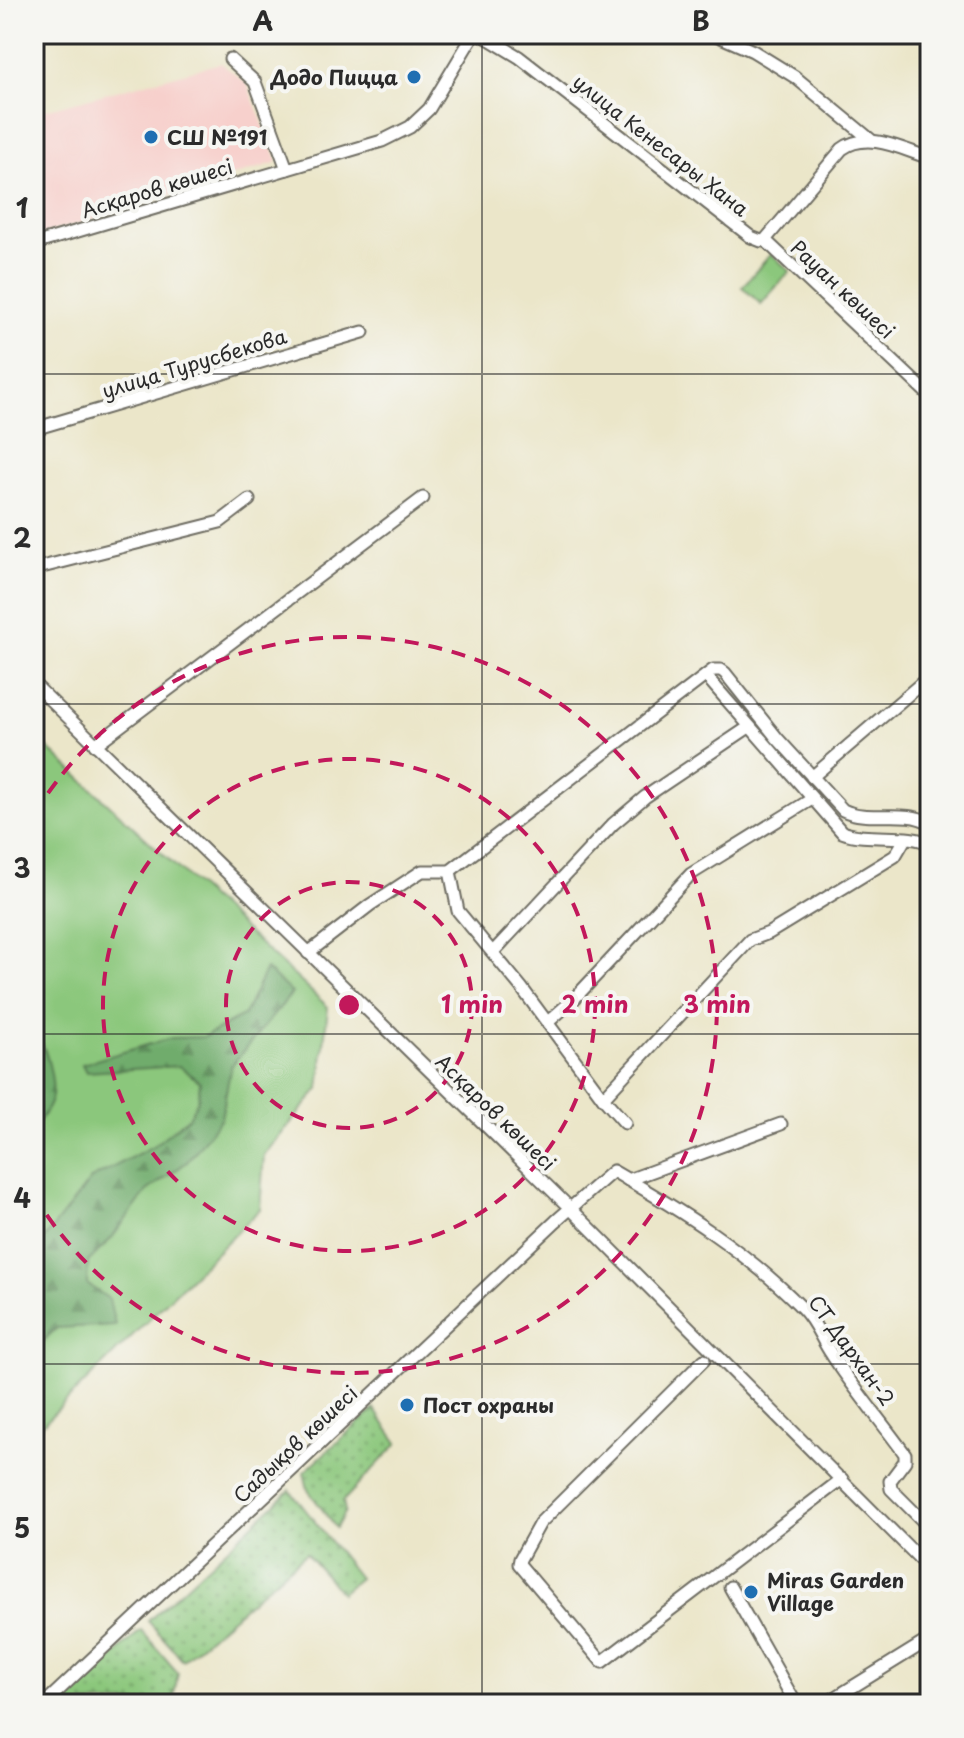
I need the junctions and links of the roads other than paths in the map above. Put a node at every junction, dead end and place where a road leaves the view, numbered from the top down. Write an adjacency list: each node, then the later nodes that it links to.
1 (474, 34): 7 (street, Асқаров көшесі)
2 (481, 34): 8 (street, улица Кенесары Хана)
3 (714, 34): 5 (street)
4 (230, 59): 7 (street)
5 (871, 140): 6 (street); 8 (street)
6 (930, 158)
7 (287, 169): 9 (street, Асқаров көшесі)
8 (765, 240): 11 (street, Рауан көшесі)
9 (34, 244)
10 (363, 332): 12 (street, улица Турусбекова)
11 (930, 396)
12 (34, 429)
13 (423, 498): 20 (street)
14 (249, 500): 15 (street)
15 (34, 569)
16 (706, 676): 19 (street); 21 (street); 27 (street)
17 (930, 676): 21 (street)
18 (34, 684): 20 (street, Асқаров көшесі)
19 (749, 727): 22 (street); 28 (street)
20 (95, 745): 29 (street, Асқаров көшесі)
21 (812, 777): 24 (street)
22 (812, 799): 25 (street); 30 (street)
23 (930, 808): 24 (street)
24 (925, 820)
25 (905, 839): 26 (street); 31 (street)
26 (930, 844)
27 (450, 871): 28 (street); 29 (street)
28 (493, 952): 30 (street)
29 (308, 953): 35 (street, Асқаров көшесі)
30 (548, 1022): 31 (street)
31 (603, 1098): 32 (street)
32 (625, 1123)
33 (781, 1124): 34 (street)
34 (628, 1180): 35 (street); 38 (street, СТ Дархан-2)
35 (571, 1209): 37 (street, Асқаров көшесі); 42 (street, Садықов көшесі)
36 (704, 1360): 37 (street)
37 (842, 1479): 39 (street, Асқаров көшесі)
38 (930, 1528)
39 (930, 1569)
40 (730, 1587): 43 (street)
41 (930, 1639): 44 (street)
42 (44, 1704)
43 (796, 1704)
44 (825, 1704)

